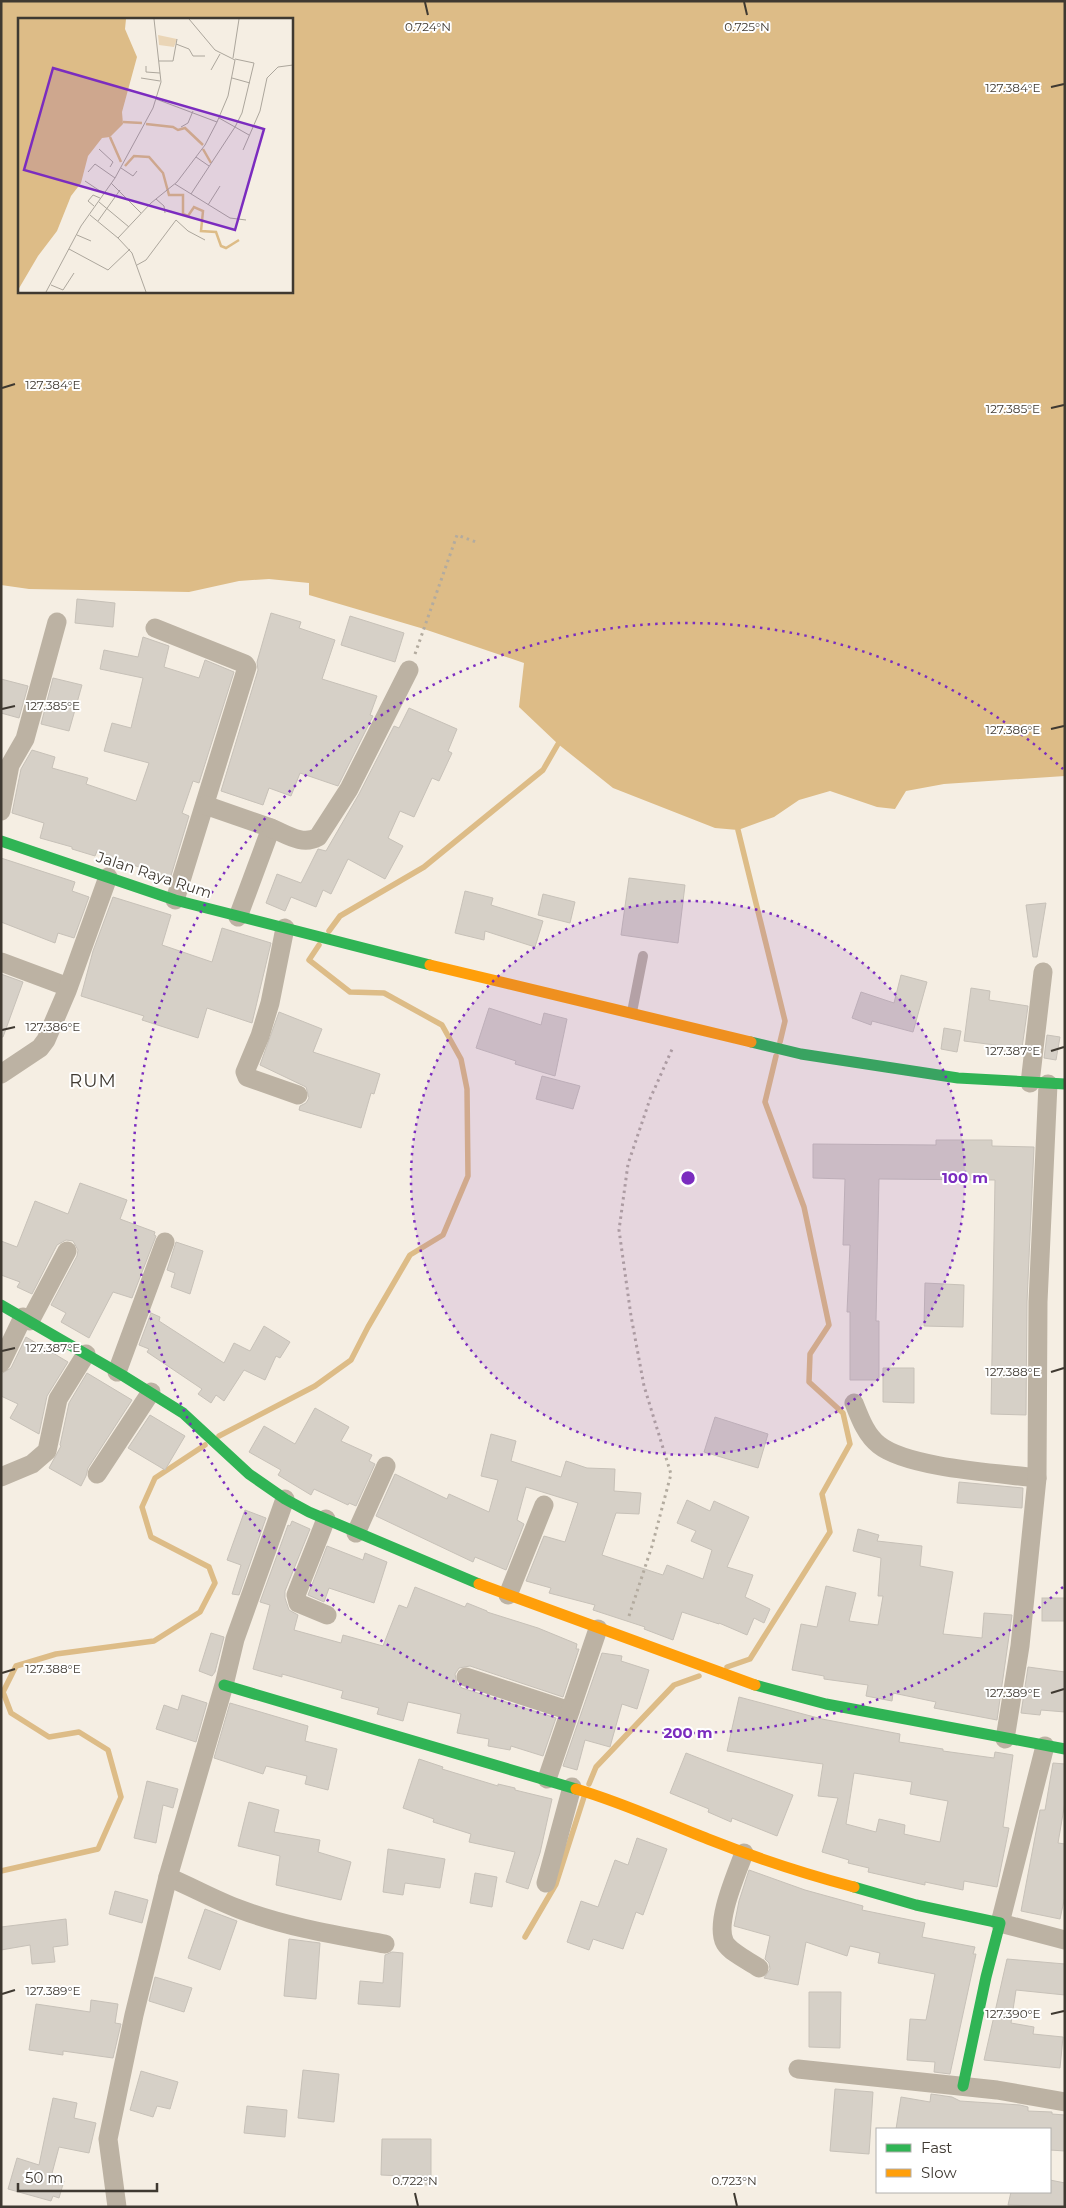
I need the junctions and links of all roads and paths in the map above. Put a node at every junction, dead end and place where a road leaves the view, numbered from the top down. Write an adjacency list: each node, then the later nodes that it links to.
1 (476, 542): 4 (path)
2 (57, 622): 6 (street)
3 (155, 628): 5 (street)
4 (409, 670): 7 (street)
5 (205, 805): 7 (street); 10 (street)
6 (1, 811)
7 (271, 828): 11 (street)
8 (1, 841): 9 (main road, Jalan Raya Rum)
9 (108, 877): 10 (main road, Jalan Raya Rum); 16 (street)
10 (176, 900): 11 (main road, Jalan Raya Rum)
11 (238, 917): 12 (main road, Jalan Raya Rum)
12 (292, 930): 17 (main road, Jalan Raya Rum); 21 (street)
13 (643, 956): 17 (lane)
14 (1, 962): 16 (street)
15 (1043, 972): 20 (street)
16 (68, 987): 19 (street)
17 (632, 1012): 18 (main road, Jalan Raya Rum)
18 (677, 1023): 20 (main road, Jalan Raya Rum); 42 (path)
19 (1, 1074)
20 (1048, 1084): 34 (street)
21 (298, 1095)
22 (165, 1242): 28 (street)
23 (67, 1251): 25 (street)
24 (1, 1305): 25 (main road)
25 (26, 1319): 26 (main road); 27 (street)
26 (86, 1354): 28 (main road); 33 (street)
27 (1, 1363)
28 (117, 1372): 29 (main road)
29 (151, 1392): 32 (street); 35 (main road)
30 (854, 1403): 34 (street)
31 (386, 1466): 38 (street)
32 (97, 1474)
33 (1, 1478)
34 (1036, 1478): 46 (street)
35 (284, 1500): 37 (main road); 44 (street)
36 (544, 1505): 39 (street)
37 (326, 1520): 38 (main road); 40 (street)
38 (356, 1532): 39 (main road)
39 (508, 1595): 41 (main road)
40 (327, 1615)
41 (598, 1629): 42 (main road); 45 (street)
42 (621, 1638): 46 (main road)
43 (466, 1677): 45 (street)
44 (224, 1685): 49 (main road); 52 (street)
45 (570, 1710): 49 (street)
46 (1005, 1739): 47 (main road)
47 (1045, 1746): 48 (main road); 54 (street)
48 (1065, 1749)
49 (547, 1779): 50 (main road)
50 (576, 1788): 51 (main road); 53 (street)
51 (744, 1853): 54 (main road); 57 (street)
52 (168, 1877): 56 (street); 61 (street)
53 (546, 1883)
54 (1000, 1923): 55 (street); 59 (main road)
55 (1065, 1940)
56 (386, 1944)
57 (759, 1968)
58 (798, 2069): 59 (street)
59 (962, 2086): 60 (street)
60 (1065, 2102)
61 (118, 2207)

